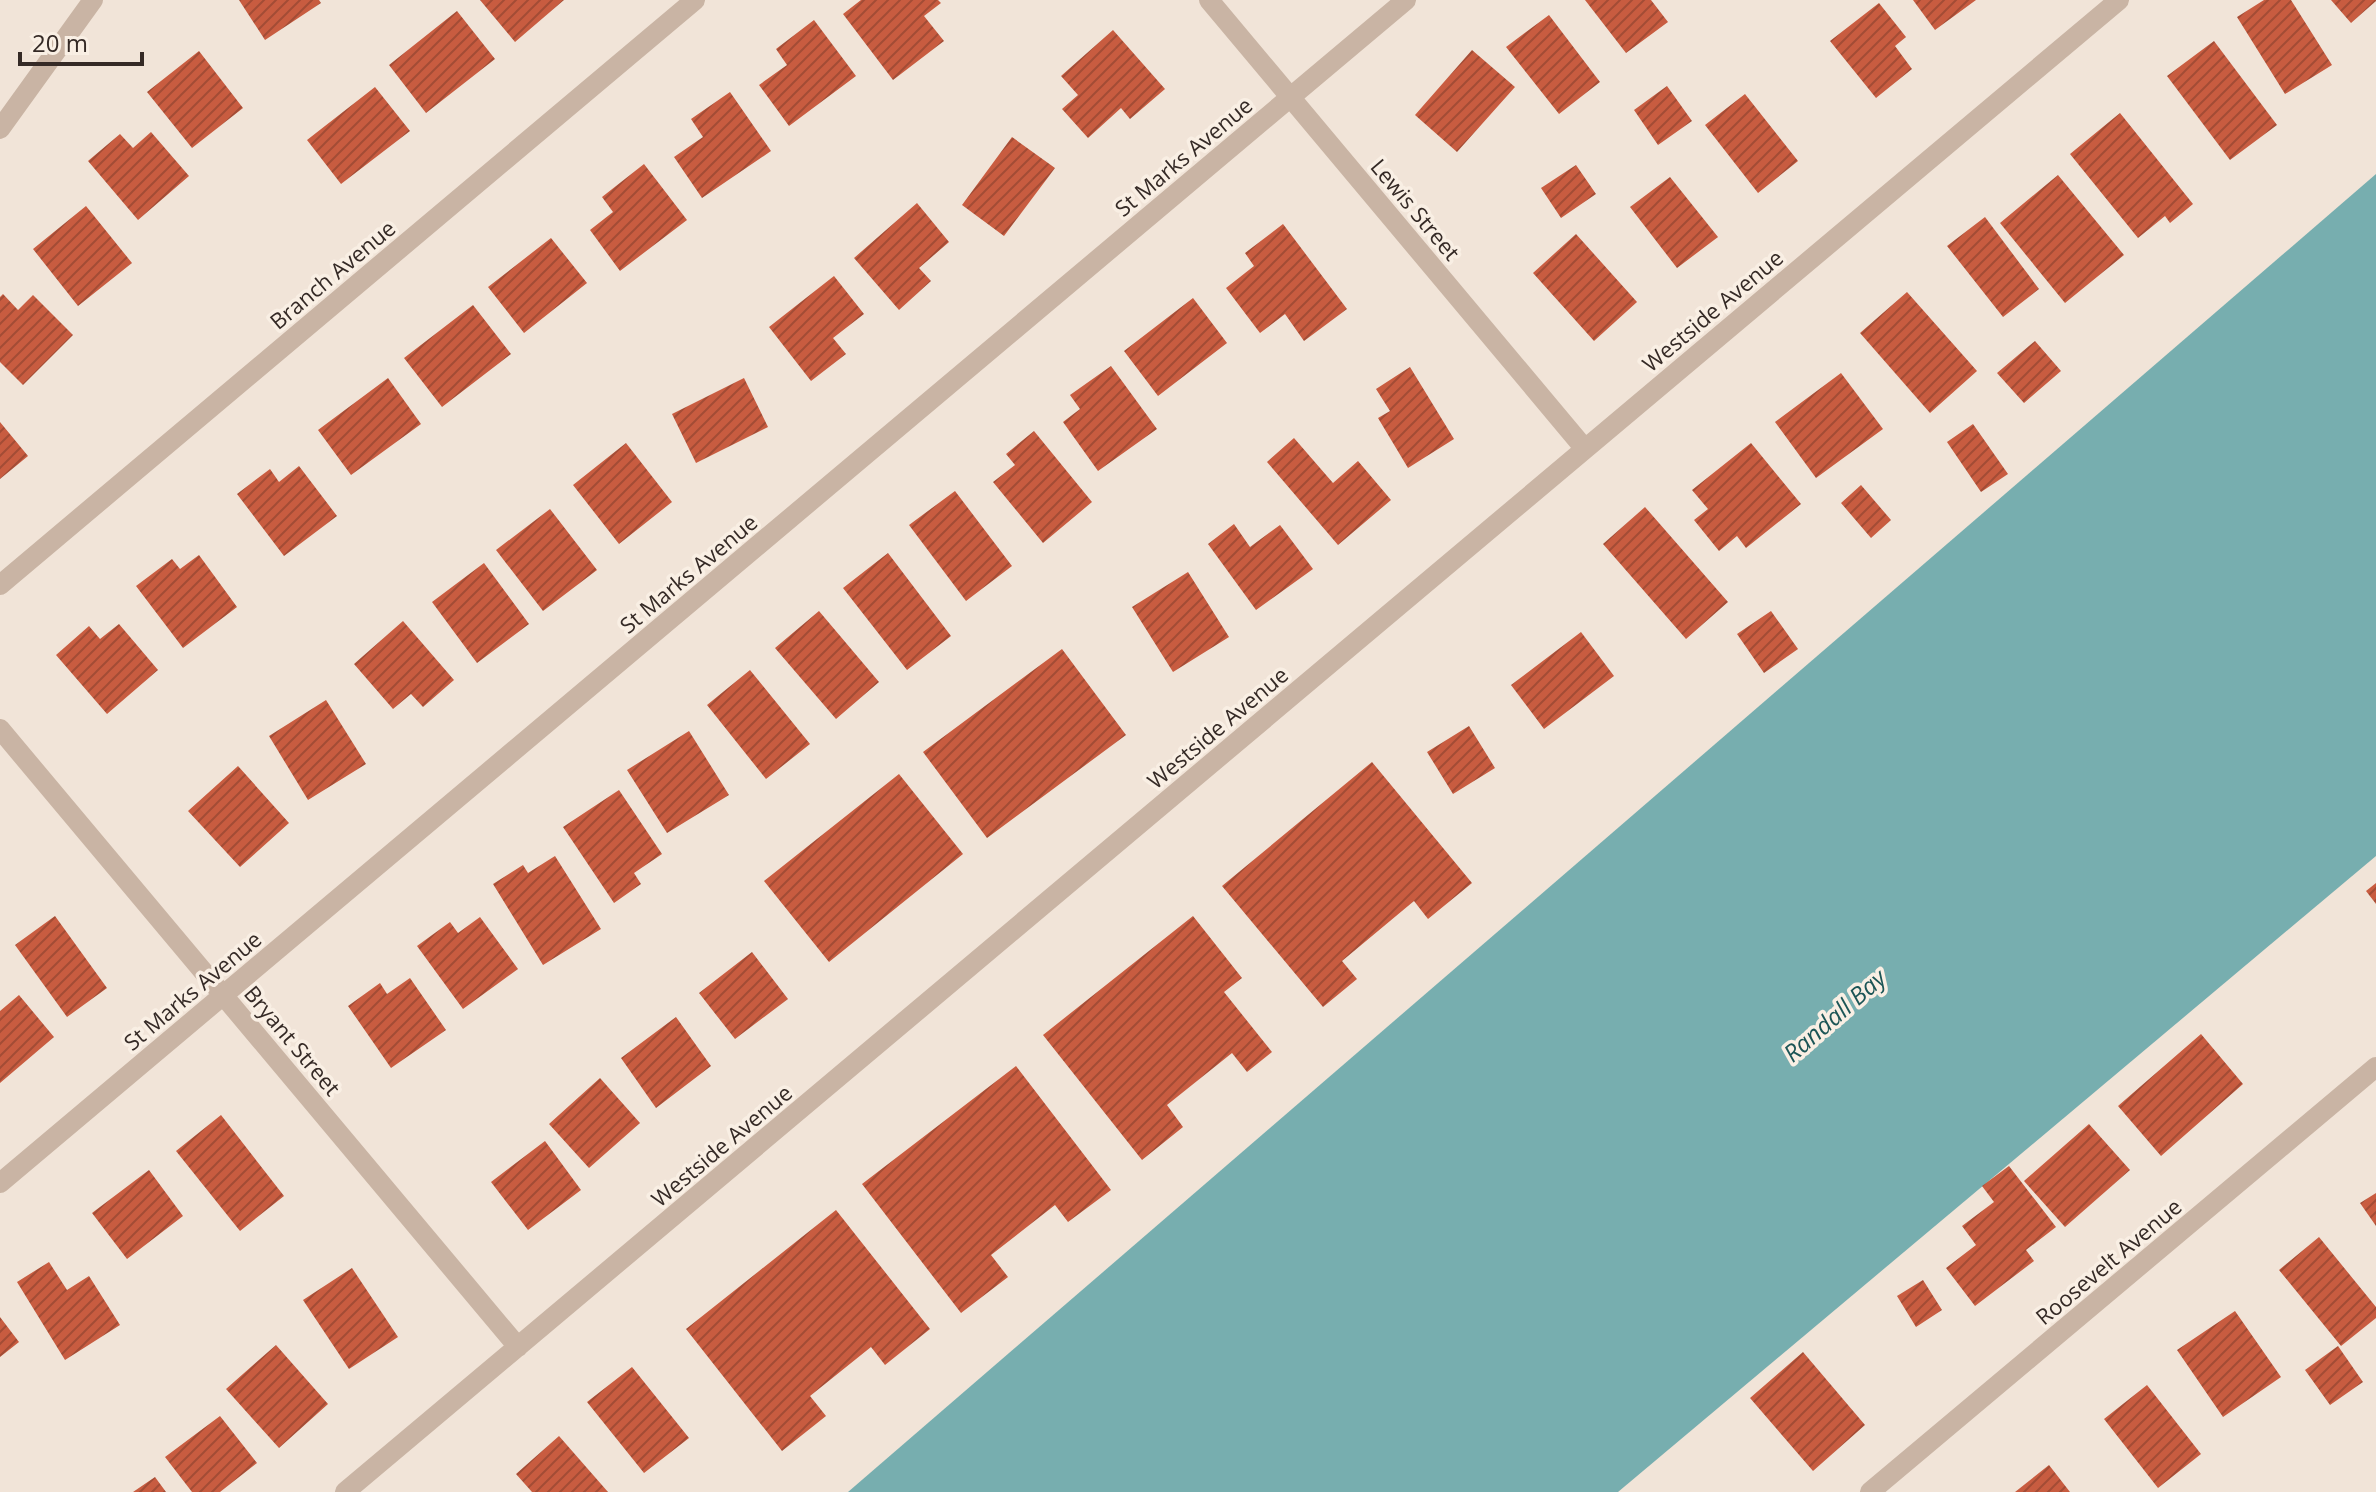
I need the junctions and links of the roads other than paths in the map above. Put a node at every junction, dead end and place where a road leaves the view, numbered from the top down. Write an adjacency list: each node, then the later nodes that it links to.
1 (93, 0): 7 (street)
2 (695, 0): 9 (street, Branch Avenue)
3 (1209, 0): 6 (street, Lewis Street)
4 (1406, 0): 6 (street, St Marks Avenue)
5 (2119, 0): 8 (street, Westside Avenue)
6 (1291, 97): 8 (street, Lewis Street); 11 (street, St Marks Avenue)
7 (0, 129)
8 (1585, 449): 14 (street, Westside Avenue)
9 (0, 585)
10 (0, 729): 11 (street, Bryant Street)
11 (224, 994): 13 (street, St Marks Avenue); 14 (street, Bryant Street)
12 (2376, 1067): 16 (street, Roosevelt Avenue)
13 (0, 1183)
14 (518, 1347): 15 (street, Westside Avenue)
15 (345, 1492)
16 (1870, 1492)

